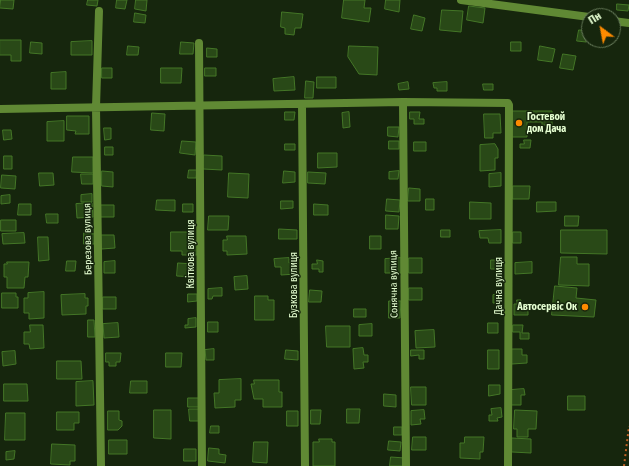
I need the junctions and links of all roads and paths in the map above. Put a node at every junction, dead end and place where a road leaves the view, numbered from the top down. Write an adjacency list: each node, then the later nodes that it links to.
1 (461, 0): 2 (street)
2 (465, 0): 4 (street)
3 (99, 11): 8 (street, Березова вулиця)
4 (581, 16)
5 (199, 43): 9 (street, Квіткова вулиця)
6 (403, 102): 7 (street); 15 (street, Сонячна вулиця); 16 (street, Дачна вулиця)
7 (302, 105): 9 (street); 14 (street, Бузкова вулиця)
8 (96, 107): 9 (street); 10 (street); 12 (street, Березова вулиця)
9 (200, 107): 13 (street, Квіткова вулиця)
10 (0, 109)
11 (629, 426): 17 (path)
12 (101, 466)
13 (202, 466)
14 (305, 466)
15 (406, 466)
16 (508, 466)
17 (624, 466)

